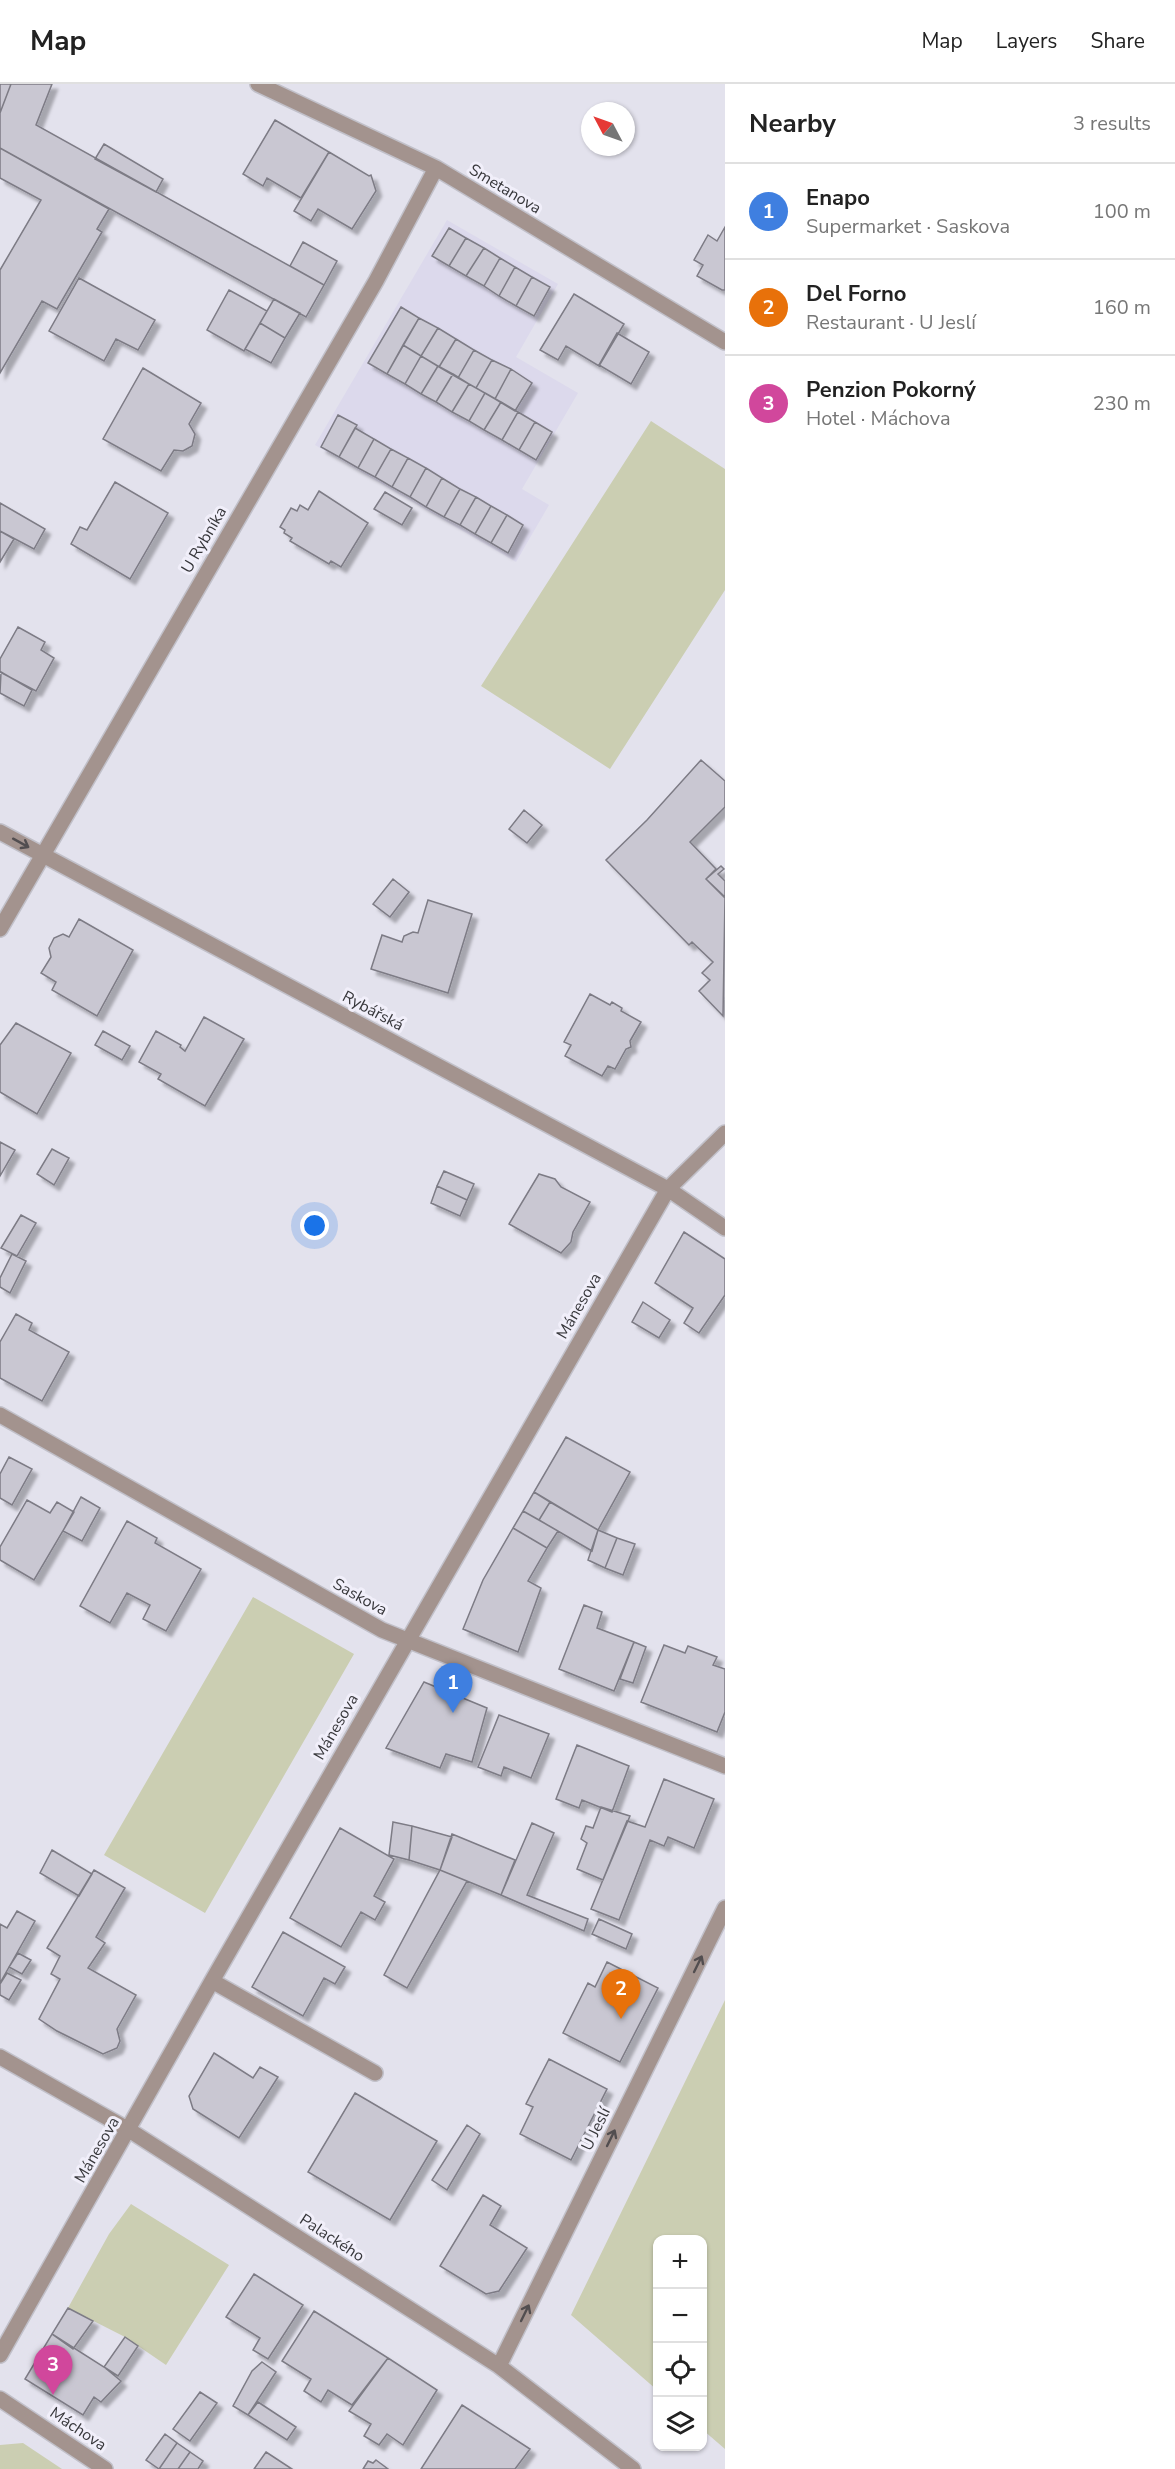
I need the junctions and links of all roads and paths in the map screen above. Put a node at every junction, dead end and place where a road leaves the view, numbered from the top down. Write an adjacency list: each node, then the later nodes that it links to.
1 (258, 84): 2 (street, Smetanova)
2 (436, 168): 3 (street, Smetanova); 5 (street, U Rybníka)
3 (725, 342)
4 (0, 832): 5 (street, Rybářská, one-way to 5)
5 (41, 855): 6 (street, U Rybníka); 8 (street, Rybářská)
6 (0, 929)
7 (725, 1133): 8 (street, Mánesova)
8 (668, 1189): 9 (street, Rybářská); 11 (street, Mánesova)
9 (725, 1228)
10 (0, 1415): 11 (street, Saskova)
11 (407, 1640): 12 (street, Saskova); 14 (street, Mánesova)
12 (725, 1766)
13 (725, 1908): 19 (street, U Jeslí, one-way to 13)
14 (212, 1981): 16 (street); 17 (street, Mánesova)
15 (0, 2057): 17 (street, Palackého)
16 (375, 2073)
17 (129, 2130): 18 (street, Mánesova); 19 (street, Palackého)
18 (0, 2355)
19 (499, 2366): 22 (street, Palackého)
20 (0, 2399): 21 (street, Máchova)
21 (105, 2469)
22 (633, 2469)

